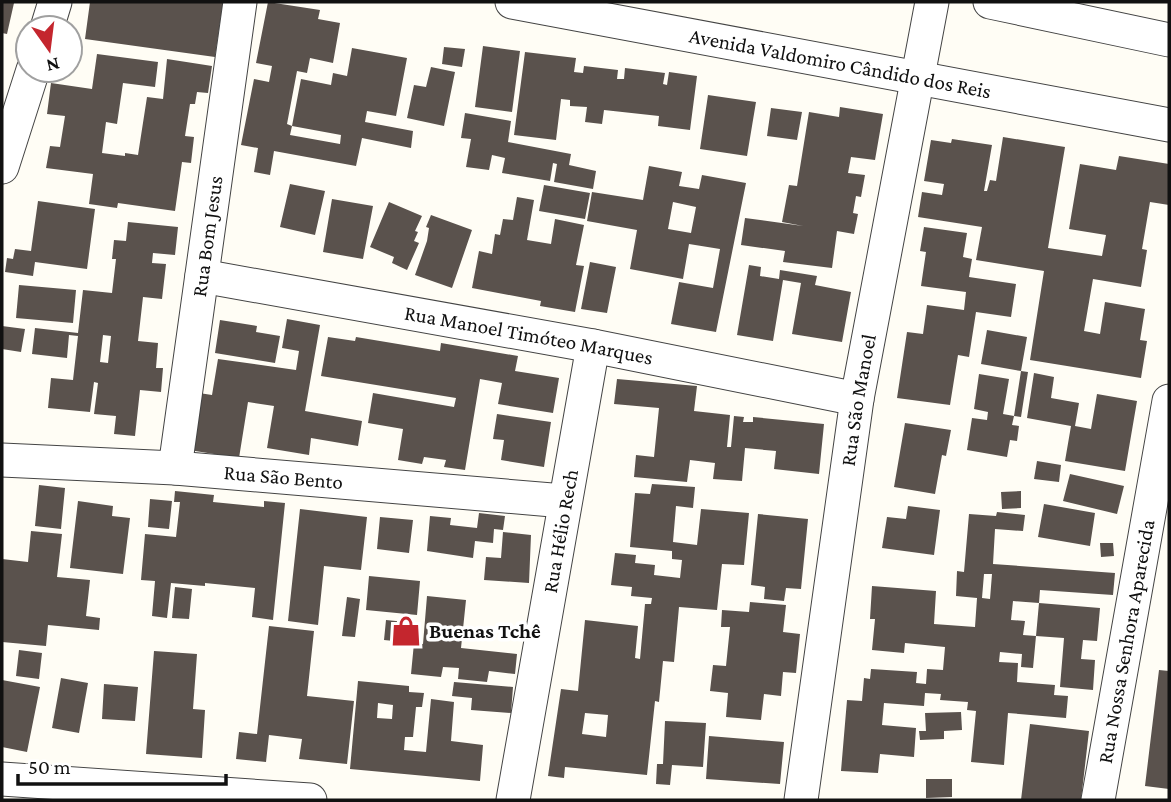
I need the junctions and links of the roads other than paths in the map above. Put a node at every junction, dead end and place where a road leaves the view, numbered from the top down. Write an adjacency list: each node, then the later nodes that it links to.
1 (240, 2): 11 (street, Rua Bom Jesus)
2 (513, 2): 5 (street, Avenida Valdomiro Cândido dos Reis)
3 (932, 2): 7 (street, Rua São Manoel)
4 (990, 2): 6 (street)
5 (652, 15): 7 (street, Avenida Valdomiro Cândido dos Reis)
6 (1169, 40)
7 (917, 78): 9 (street, Avenida Valdomiro Cândido dos Reis); 13 (street, Rua São Manoel)
8 (29, 84): 10 (street)
9 (1169, 125)
10 (2, 167)
11 (202, 276): 12 (street, Rua Manoel Timóteo Marques); 16 (street, Rua Bom Jesus)
12 (593, 346): 13 (street, Rua Manoel Timóteo Marques); 17 (street, Rua Hélio Rech)
13 (857, 399): 21 (street, Rua São Manoel)
14 (1169, 401): 22 (street, Rua Nossa Senhora Aparecida)
15 (2, 460): 16 (street, Rua São Bento)
16 (175, 468): 17 (street, Rua São Bento)
17 (564, 501): 20 (street, Rua Hélio Rech)
18 (2, 779): 19 (street)
19 (310, 800)
20 (513, 800)
21 (801, 800)
22 (1098, 800)

